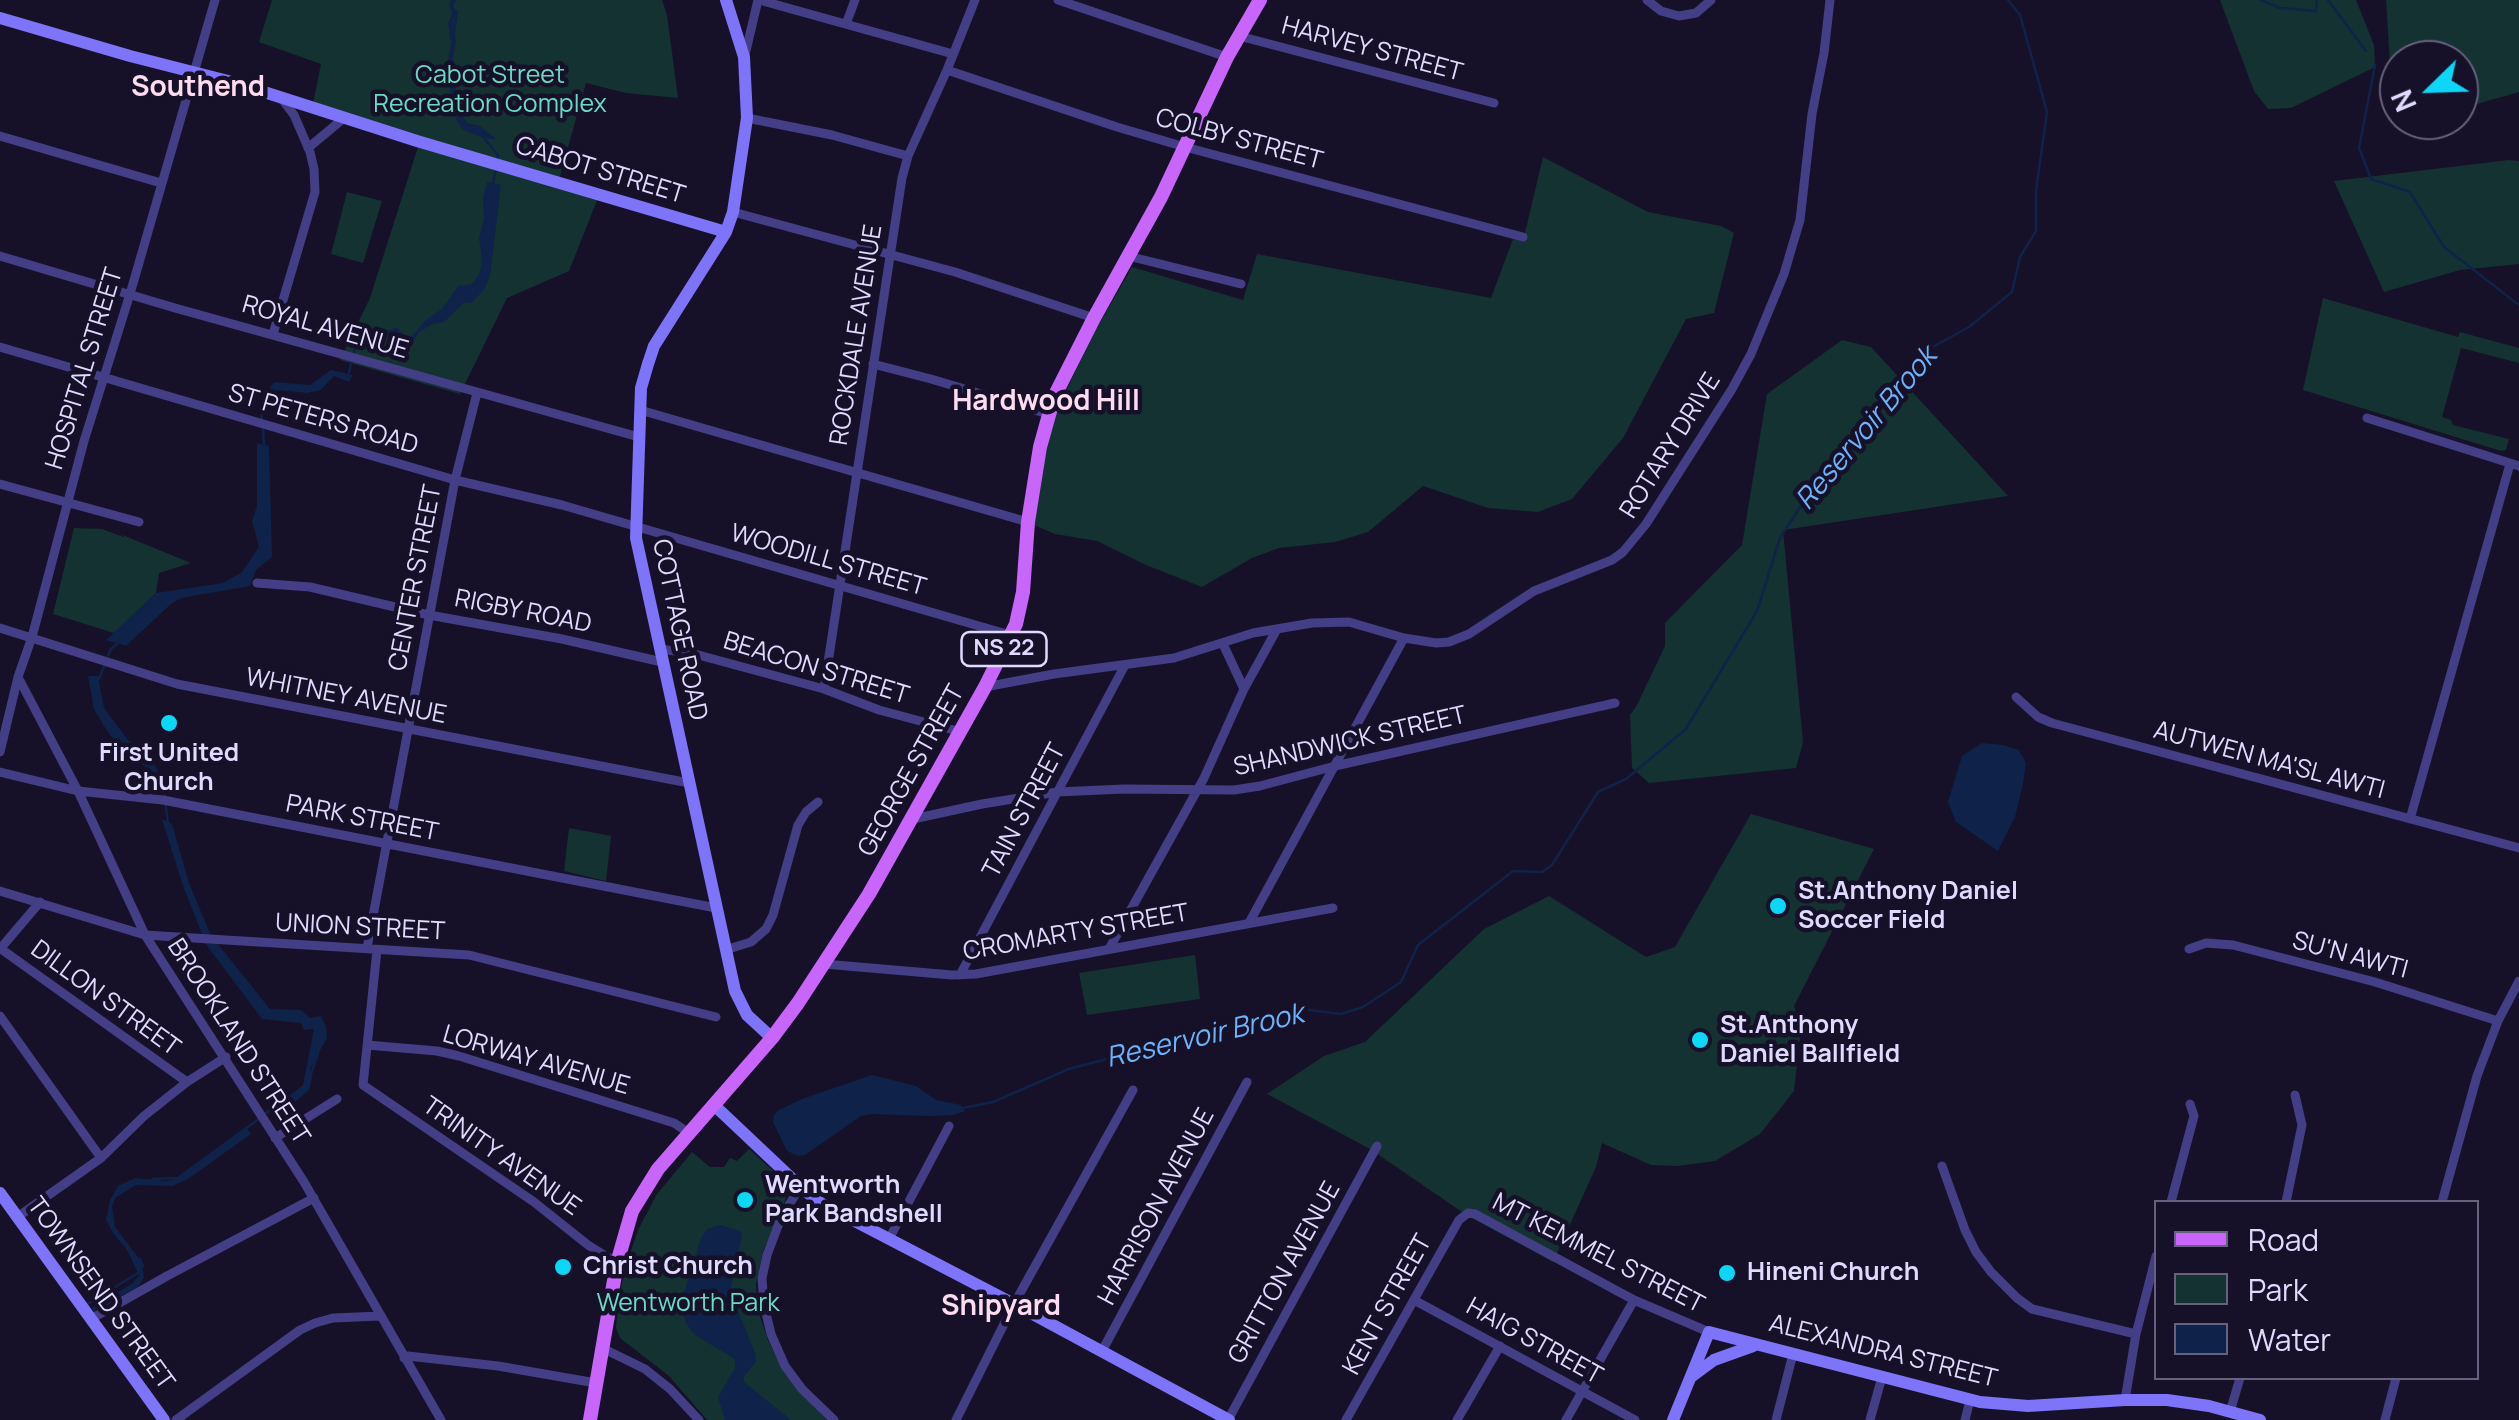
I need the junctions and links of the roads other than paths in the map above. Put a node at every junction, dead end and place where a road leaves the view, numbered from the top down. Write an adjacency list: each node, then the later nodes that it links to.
1 (216, 0): 18 (street, HOSPITAL STREET)
2 (726, 0): 16 (main road, COTTAGE ROAD)
3 (758, 0): 12 (street); 16 (street)
4 (855, 0): 12 (street)
5 (974, 0): 14 (street, ROCKDALE AVENUE)
6 (1058, 0): 15 (street)
7 (1260, 0): 13 (main road, GEORGE STREET / NS 22)
8 (1647, 0): 9 (street)
9 (1711, 0)
10 (1830, 0): 61 (street, ROTARY DRIVE)
11 (0, 18): 18 (main road, CABOT STREET)
12 (846, 24): 14 (street)
13 (1239, 36): 15 (main road, GEORGE STREET / NS 22); 20 (street, HARVEY STREET)
14 (954, 54): 17 (street, ROCKDALE AVENUE)
15 (1227, 56): 24 (main road, GEORGE STREET / NS 22)
16 (744, 57): 22 (main road, COTTAGE ROAD)
17 (947, 70): 24 (street, COLBY STREET); 26 (street, ROCKDALE AVENUE)
18 (194, 73): 19 (main road, CABOT STREET); 27 (street, HOSPITAL STREET)
19 (282, 99): 21 (main road, CABOT STREET); 25 (street)
20 (1494, 103)
21 (344, 118): 25 (street); 29 (main road, CABOT STREET)
22 (747, 118): 26 (street); 28 (main road, COTTAGE ROAD)
23 (0, 136): 27 (street)
24 (1185, 147): 30 (street, COLBY STREET); 33 (main road, GEORGE STREET / NS 22)
25 (308, 148): 37 (street)
26 (908, 156): 31 (street, ROCKDALE AVENUE)
27 (161, 183): 35 (street, HOSPITAL STREET)
28 (733, 212): 29 (main road, COTTAGE ROAD); 31 (street)
29 (726, 232): 42 (main road, COTTAGE ROAD)
30 (1522, 238)
31 (889, 253): 36 (street); 39 (street, ROCKDALE AVENUE)
32 (0, 256): 35 (street, ROYAL AVENUE)
33 (1128, 256): 34 (street); 36 (main road, GEORGE STREET / NS 22)
34 (1241, 284)
35 (130, 294): 37 (street, ROYAL AVENUE); 40 (street, HOSPITAL STREET)
36 (1094, 318): 43 (main road, GEORGE STREET / NS 22)
37 (273, 334): 41 (street, ROYAL AVENUE)
38 (0, 347): 40 (street, ST PETERS ROAD)
39 (873, 364): 43 (street); 47 (street, ROCKDALE AVENUE)
40 (103, 377): 48 (street, ST PETERS ROAD); 50 (street, HOSPITAL STREET)
41 (476, 393): 45 (street, ROYAL AVENUE); 48 (street, CENTER STREET)
42 (640, 410): 45 (main road, COTTAGE ROAD); 47 (street)
43 (1048, 414): 52 (main road, GEORGE STREET / NS 22)
44 (2367, 418): 46 (street)
45 (639, 438): 53 (main road, COTTAGE ROAD)
46 (2514, 465): 82 (street)
47 (856, 472): 52 (street); 55 (street, ROCKDALE AVENUE)
48 (455, 480): 53 (street, ST PETERS ROAD); 56 (street, CENTER STREET)
49 (0, 484): 50 (street)
50 (66, 504): 51 (street); 60 (street, HOSPITAL STREET)
51 (139, 522)
52 (1028, 522): 59 (main road, GEORGE STREET / NS 22)
53 (636, 526): 55 (street, WOODILL STREET); 63 (main road, COTTAGE ROAD)
54 (257, 583): 56 (street, RIGBY ROAD)
55 (839, 585): 59 (street, WOODILL STREET); 67 (street, ROCKDALE AVENUE)
56 (430, 614): 63 (street, RIGBY ROAD); 71 (street, CENTER STREET)
57 (0, 628): 60 (street, WHITNEY AVENUE)
58 (1278, 628): 61 (street, ROTARY DRIVE); 62 (street, ROTARY DRIVE); 68 (street)
59 (1010, 635): 66 (main road, GEORGE STREET / NS 22)
60 (32, 637): 65 (street, HOSPITAL STREET); 71 (street, WHITNEY AVENUE)
61 (1404, 638): 74 (street)
62 (1223, 644): 64 (street, ROTARY DRIVE); 68 (street)
63 (661, 656): 67 (street, BEACON STREET); 76 (main road, COTTAGE ROAD)
64 (1125, 665): 66 (street, ROTARY DRIVE); 79 (street, TAIN STREET)
65 (18, 677): 73 (street, HOSPITAL STREET); 77 (street, BROOKLAND STREET)
66 (985, 686): 72 (main road, GEORGE STREET / NS 22)
67 (824, 689): 72 (street, BEACON STREET)
68 (1244, 689): 78 (street)
69 (2016, 697): 82 (street, AUTWEN MA'SL AWTI)
70 (1615, 703): 74 (street, SHANDWICK STREET)
71 (408, 730): 76 (street, WHITNEY AVENUE); 83 (street, CENTER STREET)
72 (961, 732): 81 (main road, GEORGE STREET / NS 22)
73 (0, 752)
74 (1335, 766): 78 (street, SHANDWICK STREET); 89 (street)
75 (0, 772): 77 (street, PARK STREET)
76 (689, 783): 87 (main road, COTTAGE ROAD)
77 (78, 790): 83 (street, PARK STREET); 90 (street, BROOKLAND STREET)
78 (1197, 790): 79 (street, SHANDWICK STREET); 94 (street)
79 (1058, 792): 81 (street, SHANDWICK STREET); 97 (street, TAIN STREET)
80 (818, 802): 95 (street)
81 (913, 819): 96 (main road, GEORGE STREET / NS 22)
82 (2410, 819): 84 (street, AUTWEN MA'SL AWTI)
83 (386, 844): 87 (street, PARK STREET); 93 (street, CENTER STREET)
84 (2519, 848)
85 (0, 891): 86 (street, UNION STREET)
86 (40, 902): 90 (street, UNION STREET); 92 (street)
87 (716, 908): 95 (main road, COTTAGE ROAD)
88 (1332, 908): 89 (street, CROMARTY STREET)
89 (1249, 924): 94 (street, CROMARTY STREET)
90 (146, 935): 93 (street, UNION STREET); 104 (street, BROOKLAND STREET)
91 (2189, 948): 101 (street, SU'N AWTI)
92 (0, 949): 105 (street, DILLON STREET)
93 (372, 949): 100 (street, UNION STREET); 103 (street, CENTER STREET)
94 (1108, 949): 97 (street, CROMARTY STREET)
95 (726, 950): 102 (main road, COTTAGE ROAD)
96 (824, 964): 97 (street, CROMARTY STREET); 102 (main road, GEORGE STREET / NS 22)
97 (960, 975)
98 (2519, 981): 101 (street)
99 (0, 1016): 117 (street)
100 (716, 1016)
101 (2498, 1021): 124 (street)
102 (772, 1038): 111 (main road, GEORGE STREET / NS 22)
103 (367, 1045): 107 (street, CENTER STREET); 114 (street, LORWAY AVENUE)
104 (226, 1057): 105 (street); 115 (street, BROOKLAND STREET)
105 (187, 1082): 117 (street)
106 (1247, 1082): 140 (street, HARRISON AVENUE)
107 (362, 1085): 128 (street, TRINITY AVENUE)
108 (1133, 1090): 132 (street)
109 (2295, 1096): 123 (street)
110 (337, 1098): 115 (street)
111 (714, 1104): 114 (main road, GEORGE STREET / NS 22); 119 (main road)
112 (2190, 1104): 122 (street)
113 (949, 1126): 127 (street)
114 (689, 1133): 128 (main road, GEORGE STREET / NS 22)
115 (276, 1138): 121 (street, BROOKLAND STREET)
116 (1377, 1146): 160 (street, GRITTON AVENUE)
117 (101, 1158): 126 (street)
118 (1942, 1166): 136 (street)
119 (800, 1187): 127 (main road); 158 (street)
120 (0, 1194): 126 (main road, TOWNSEND STREET)
121 (314, 1198): 133 (street); 134 (street, BROOKLAND STREET)
122 (2172, 1200)
123 (2286, 1200)
124 (2443, 1200)
125 (1468, 1213): 130 (street, KENT STREET); 131 (street, MT KEMMEL STREET)
126 (16, 1218): 133 (main road, TOWNSEND STREET)
127 (889, 1239): 132 (main road)
128 (617, 1263): 139 (main road, GEORGE STREET / NS 22)
129 (2154, 1264): 136 (street)
130 (1414, 1300): 138 (street, HAIG STREET); 161 (street, KENT STREET)
131 (1634, 1300): 135 (street, MT KEMMEL STREET); 148 (street)
132 (1014, 1304): 140 (main road); 159 (street)
133 (85, 1311): 153 (main road, TOWNSEND STREET)
134 (380, 1316): 142 (street, BROOKLAND STREET); 154 (street)
135 (1709, 1332): 137 (main road, ALEXANDRA STREET); 144 (main road)
136 (2136, 1334): 150 (street)
137 (1758, 1345): 141 (main road, ALEXANDRA STREET); 144 (main road)
138 (1500, 1346): 148 (street, HAIG STREET); 162 (street)
139 (602, 1348): 147 (main road, GEORGE STREET / NS 22); 157 (street)
140 (1102, 1352): 160 (main road)
141 (1793, 1354): 143 (main road, ALEXANDRA STREET); 166 (street)
142 (404, 1358): 147 (street); 155 (street, BROOKLAND STREET)
143 (1882, 1377): 149 (main road, ALEXANDRA STREET); 167 (street)
144 (1690, 1379): 165 (main road)
145 (2239, 1380): 151 (street)
146 (2396, 1380): 170 (street)
147 (596, 1383): 156 (main road, GEORGE STREET / NS 22)
148 (1582, 1392): 163 (street); 164 (street, HAIG STREET)
149 (1970, 1400): 150 (main road, ALEXANDRA STREET); 168 (street)
150 (2126, 1400): 152 (main road, ALEXANDRA STREET)
151 (2230, 1412): 152 (main road, ALEXANDRA STREET); 169 (main road, ALEXANDRA STREET)
152 (2207, 1413)
153 (164, 1420)
154 (176, 1420)
155 (441, 1420)
156 (590, 1420)
157 (699, 1420)
158 (834, 1420)
159 (956, 1420)
160 (1229, 1420)
161 (1346, 1420)
162 (1458, 1420)
163 (1566, 1420)
164 (1635, 1420)
165 (1673, 1420)
166 (1776, 1420)
167 (1870, 1420)
168 (1964, 1420)
169 (2260, 1420)
170 (2386, 1420)

